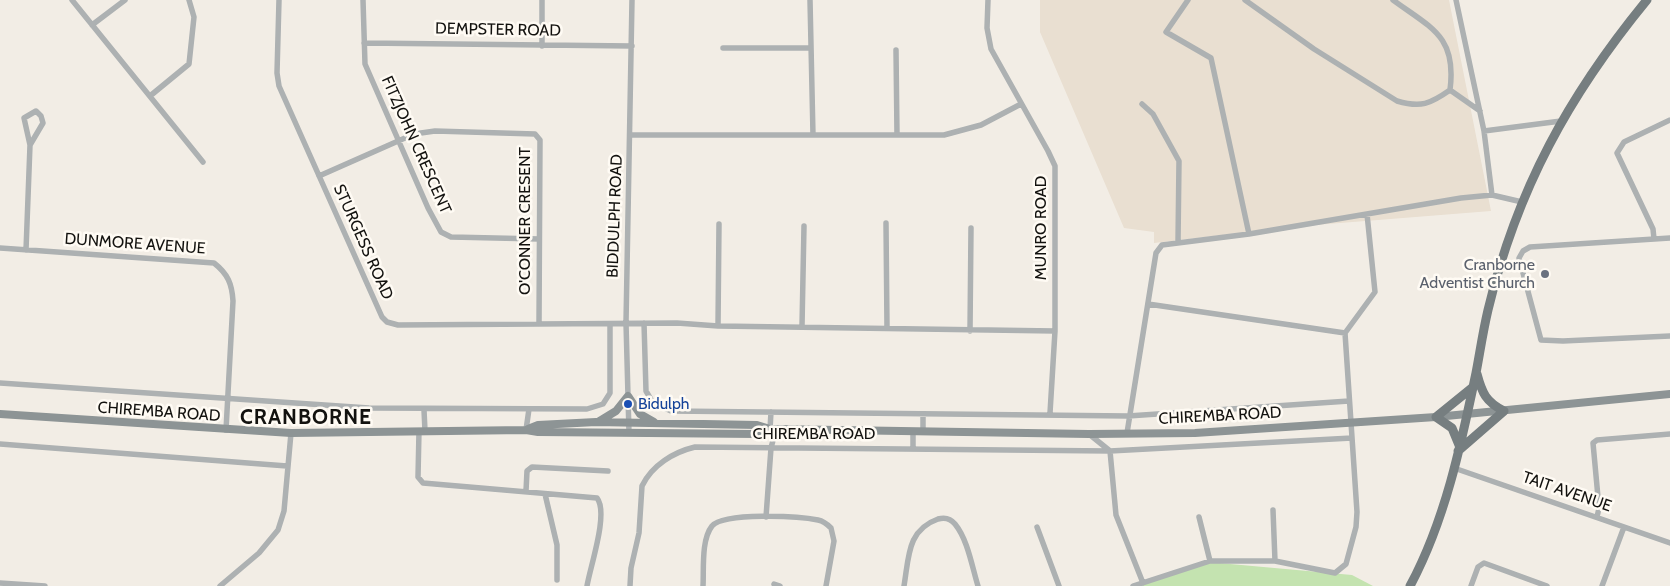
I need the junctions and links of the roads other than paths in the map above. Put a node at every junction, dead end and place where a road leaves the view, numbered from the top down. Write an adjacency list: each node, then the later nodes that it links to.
1 (72, 0): 15 (street)
2 (125, 0): 15 (street)
3 (189, 0): 23 (street)
4 (279, 0): 36 (street, STURGESS ROAD)
5 (363, 0): 16 (street, FITZJOHN CRESCENT)
6 (542, 0): 17 (street)
7 (632, 0): 18 (street, BIDDULPH ROAD)
8 (810, 0): 20 (street)
9 (988, 0): 24 (street, MUNRO ROAD)
10 (1188, 0): 44 (street)
11 (1245, 0): 22 (street)
12 (1393, 0): 22 (street)
13 (1456, 0): 26 (street)
14 (1647, 0): 28 (main road)
15 (92, 25): 23 (street)
16 (364, 43): 17 (street, DEMPSTER ROAD); 33 (street, FITZJOHN CRESCENT)
17 (542, 46): 18 (street, DEMPSTER ROAD)
18 (632, 46): 30 (street, BIDDULPH ROAD)
19 (723, 48): 20 (street)
20 (810, 48): 31 (street)
21 (896, 50): 32 (street)
22 (1450, 90): 26 (street)
23 (150, 96): 35 (street)
24 (1021, 104): 32 (street); 60 (street, MUNRO ROAD)
25 (1142, 104): 48 (street)
26 (1480, 111): 29 (street)
27 (1670, 120): 47 (street)
28 (1561, 121): 29 (street); 38 (main road)
29 (1484, 131): 37 (street)
30 (631, 135): 31 (street); 52 (street, BIDDULPH ROAD)
31 (813, 135): 32 (street)
32 (897, 135)
33 (399, 140): 36 (street, O'CONNER CRESENT); 46 (street, FITZJOHN CRESCENT); 46 (street, O'CONNER CRESENT)
34 (30, 145): 34 (street); 50 (street)
35 (203, 162)
36 (319, 176): 54 (street, STURGESS ROAD)
37 (1492, 195): 38 (street); 39 (street)
38 (1522, 202): 63 (main road)
39 (1367, 214): 44 (street); 61 (street)
40 (886, 223): 58 (street)
41 (719, 224): 56 (street)
42 (804, 226): 57 (street)
43 (971, 228): 59 (street)
44 (1249, 234): 48 (street)
45 (1670, 238): 47 (street)
46 (539, 239): 54 (street, O'CONNER CRESENT)
47 (1654, 239): 62 (street)
48 (1178, 242): 51 (street)
49 (0, 248): 50 (street, DUNMORE AVENUE)
50 (26, 250): 68 (street, DUNMORE AVENUE)
51 (1148, 304): 61 (street); 78 (street)
52 (626, 323): 53 (street, STURGESS ROAD); 55 (street, STURGESS ROAD); 67 (street, BIDDULPH ROAD)
53 (644, 323): 56 (street, STURGESS ROAD); 72 (street)
54 (539, 324): 55 (street, STURGESS ROAD)
55 (610, 325): 70 (street)
56 (718, 326): 57 (street, STURGESS ROAD)
57 (802, 326): 58 (street, STURGESS ROAD)
58 (887, 328): 59 (street, STURGESS ROAD)
59 (970, 330): 60 (street, STURGESS ROAD)
60 (1055, 331): 76 (street, MUNRO ROAD)
61 (1345, 334): 69 (street)
62 (1670, 336)
63 (1476, 372): 65 (main road); 73 (main road)
64 (0, 383): 68 (street)
65 (1473, 388): 77 (main road); 79 (main road)
66 (1670, 394): 73 (main road, CHIREMBA ROAD)
67 (628, 396): 80 (main road); 82 (street, BIDDULPH ROAD); 83 (main road)
68 (226, 398): 71 (street); 85 (street, DUNMORE AVENUE)
69 (1349, 401): 78 (street); 81 (street)
70 (530, 409): 71 (street); 86 (street)
71 (424, 410): 87 (street)
72 (770, 412): 75 (street); 84 (street)
73 (1504, 412): 77 (main road, CHIREMBA ROAD); 99 (main road)
74 (0, 414): 85 (main road, CHIREMBA ROAD)
75 (923, 414): 76 (street); 89 (street)
76 (1050, 414): 78 (street)
77 (1466, 414): 79 (main road, CHIREMBA ROAD); 99 (main road)
78 (1128, 416): 92 (street)
79 (1436, 417): 81 (main road, CHIREMBA ROAD); 99 (main road)
80 (596, 422): 82 (main road, CHIREMBA ROAD); 86 (main road, CHIREMBA ROAD)
81 (1351, 422): 92 (main road, CHIREMBA ROAD); 95 (street)
82 (628, 423): 83 (main road, CHIREMBA ROAD); 91 (street, BIDDULPH ROAD)
83 (655, 423): 84 (main road, CHIREMBA ROAD)
84 (773, 429): 88 (main road, CHIREMBA ROAD); 91 (main road, CHIREMBA ROAD); 97 (street)
85 (226, 430): 90 (main road, CHIREMBA ROAD)
86 (526, 430): 87 (main road, CHIREMBA ROAD); 91 (main road, CHIREMBA ROAD)
87 (422, 431): 90 (main road, CHIREMBA ROAD); 104 (street)
88 (914, 431): 89 (main road, CHIREMBA ROAD); 98 (street)
89 (923, 432): 93 (main road, CHIREMBA ROAD)
90 (291, 433): 101 (street)
91 (628, 433)
92 (1127, 433): 93 (main road, CHIREMBA ROAD)
93 (1089, 434): 100 (street)
94 (1670, 434): 109 (street)
95 (1352, 438): 100 (street, CHIREMBA ROAD); 114 (street)
96 (0, 444): 101 (street)
97 (771, 448): 98 (street, CHIREMBA ROAD); 108 (street); 121 (street, CHIREMBA ROAD)
98 (913, 448): 100 (street, CHIREMBA ROAD)
99 (1458, 448): 102 (main road)
100 (1110, 451): 117 (street)
101 (286, 466): 119 (street)
102 (1454, 468): 109 (street, TAIT AVENUE); 128 (main road)
103 (608, 471): 104 (street)
104 (526, 491): 105 (street)
105 (545, 494): 115 (street); 120 (street)
106 (1273, 510): 114 (street)
107 (1199, 516): 113 (street)
108 (766, 517): 122 (street); 123 (street)
109 (1597, 517): 111 (street, TAIT AVENUE)
110 (1037, 527): 126 (street)
111 (1624, 527): 112 (street, TAIT AVENUE); 131 (street)
112 (1670, 543)
113 (1210, 561): 114 (street); 117 (street)
114 (1275, 561)
115 (557, 580)
116 (0, 583): 118 (street)
117 (1143, 583): 127 (street)
118 (45, 586)
119 (220, 586)
120 (587, 586)
121 (630, 586)
122 (704, 586)
123 (826, 586)
124 (904, 586): 125 (street)
125 (978, 586)
126 (1059, 586)
127 (1133, 586)
128 (1410, 586)
129 (1471, 586): 130 (street)
130 (1547, 586)
131 (1602, 586)

